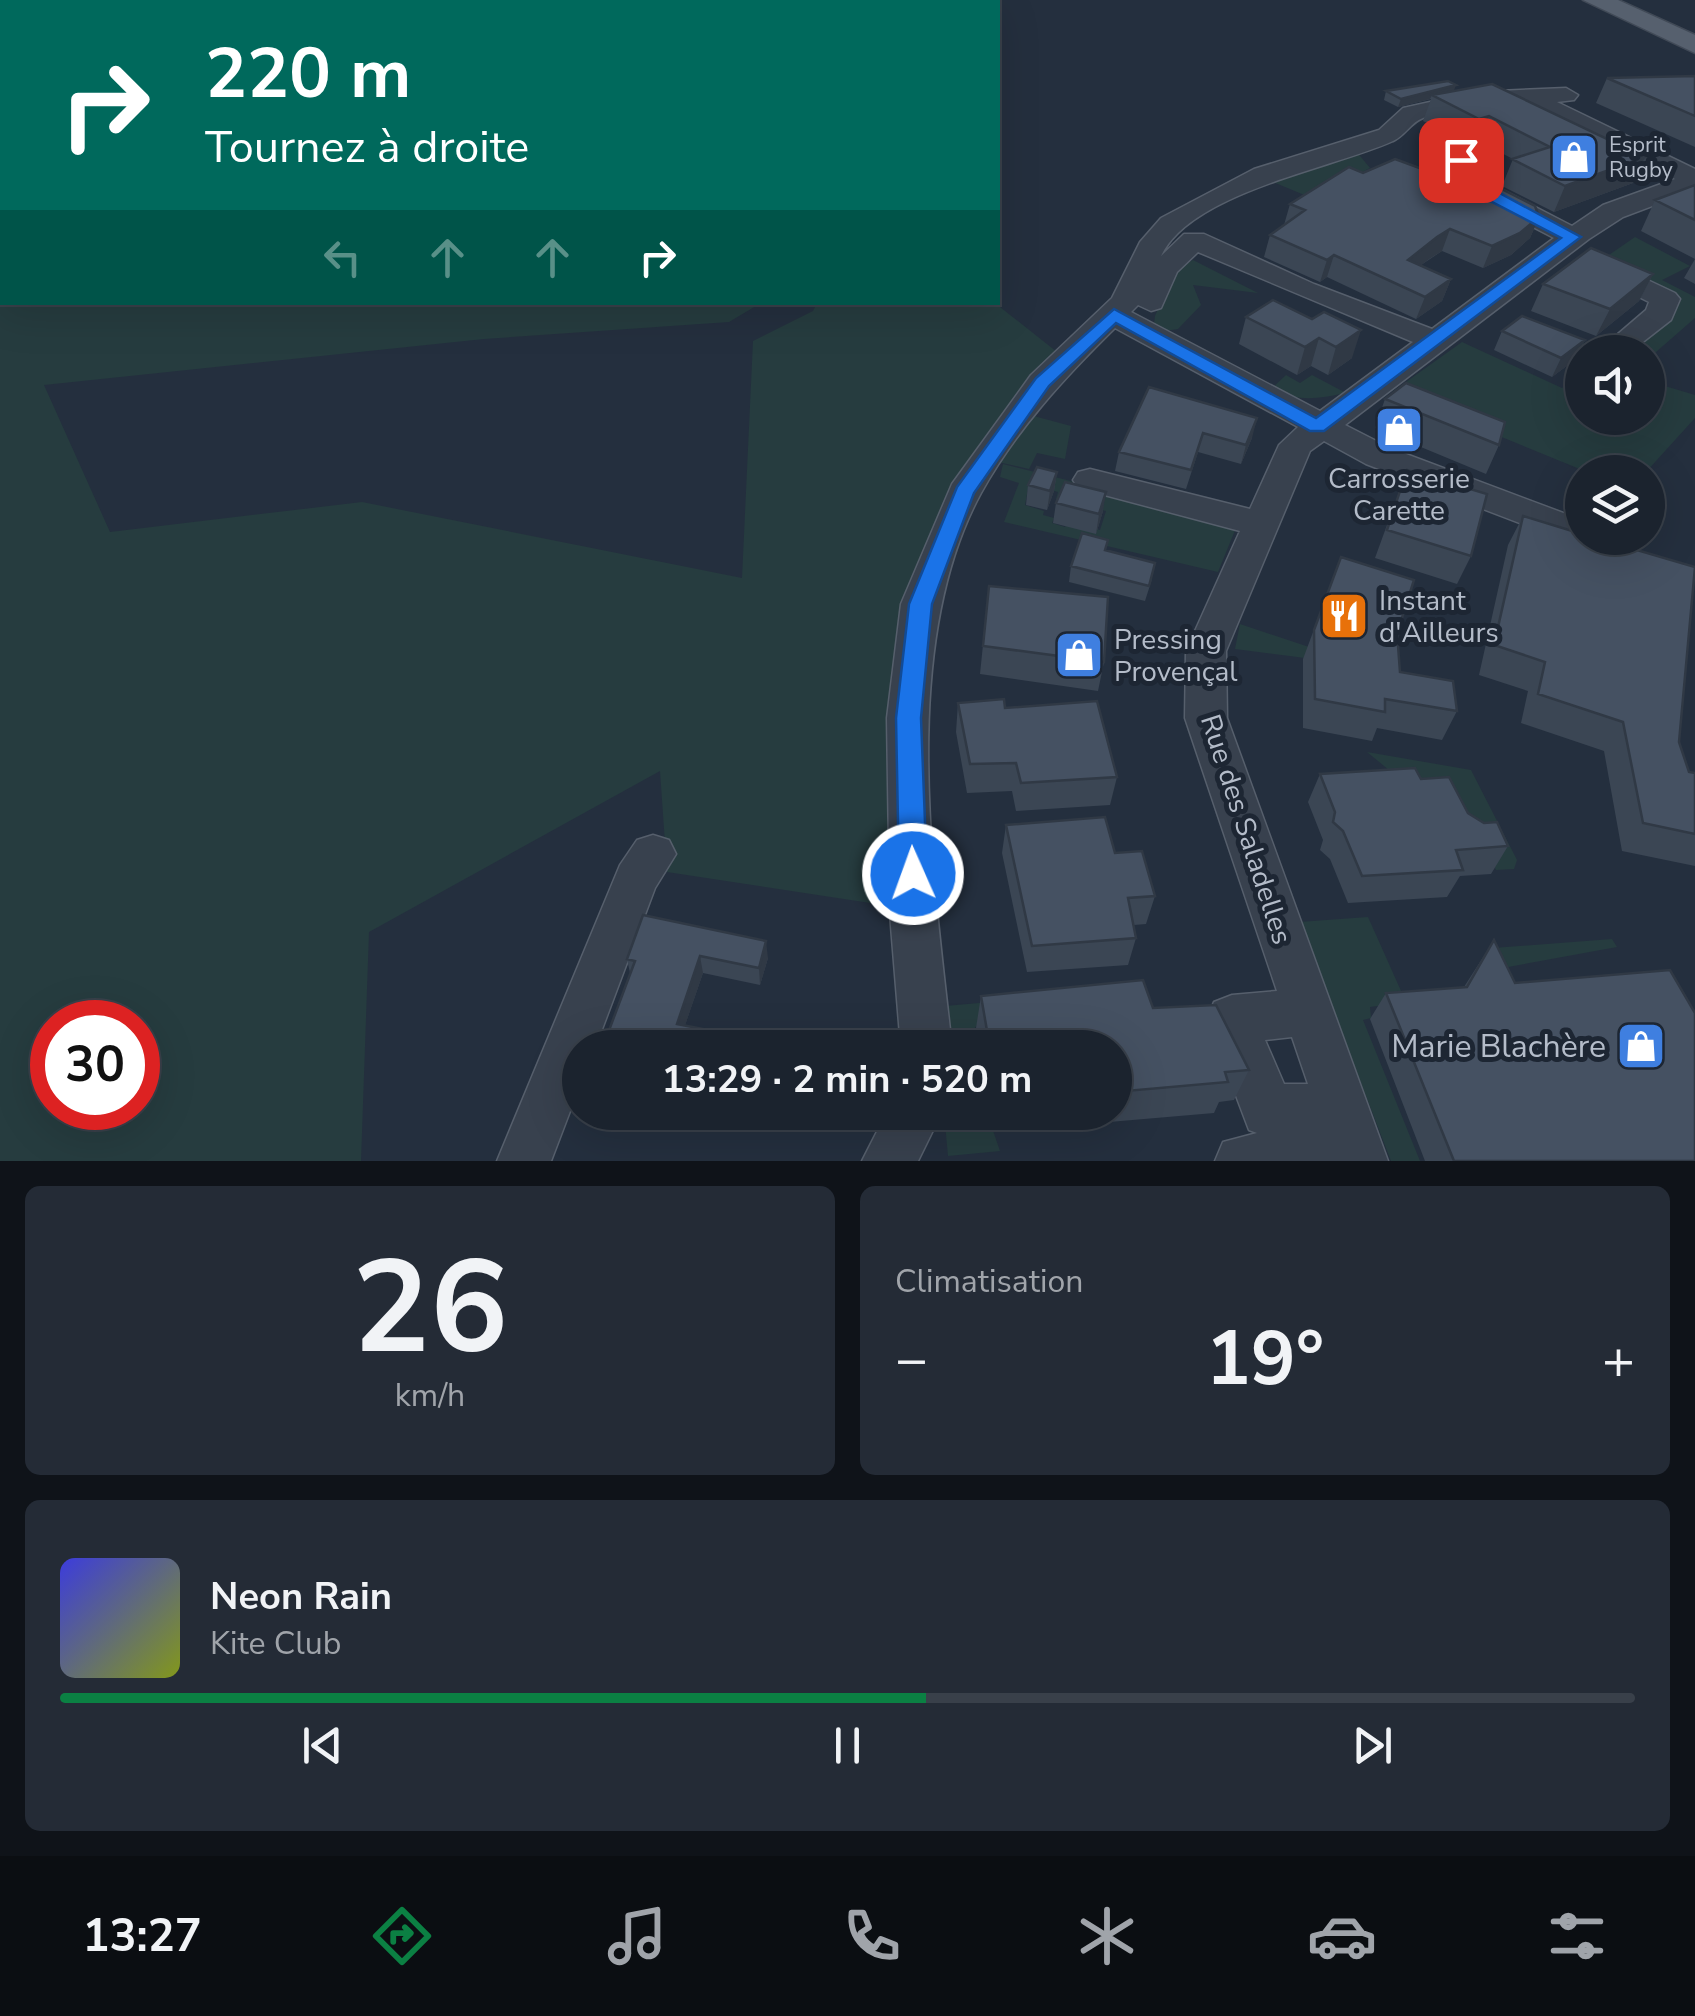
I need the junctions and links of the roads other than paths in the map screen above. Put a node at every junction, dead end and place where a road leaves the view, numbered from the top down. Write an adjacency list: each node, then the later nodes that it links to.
1 (1596, 0): 4 (main road)
2 (1619, 0): 3 (main road)
3 (1695, 34)
4 (1695, 45)
5 (1566, 95): 6 (street)
6 (1526, 96): 7 (street); 10 (street)
7 (1360, 147): 9 (street); 14 (street)
8 (1461, 160): 11 (street)
9 (1380, 170)
10 (1695, 180): 11 (street, Rue des Saladelles)
11 (1565, 243): 12 (street, Rue des Saladelles); 15 (street)
12 (1481, 306): 13 (street); 16 (street, Rue des Saladelles)
13 (1518, 321)
14 (1127, 322): 16 (street); 17 (street); 23 (street)
15 (1626, 335)
16 (1434, 340): 17 (street, Rue des Saladelles)
17 (1317, 427): 19 (street, Rue des Saladelles); 20 (street)
18 (1090, 480): 19 (street)
19 (1261, 524): 22 (street, Rue des Saladelles)
20 (1565, 527)
21 (653, 854): 26 (street)
22 (1308, 1012): 25 (street, Rue des Saladelles); 25 (street)
23 (925, 1030)
24 (906, 1130): 27 (street)
25 (1354, 1141): 28 (street)
26 (524, 1161)
27 (888, 1161)
28 (1242, 1161)

